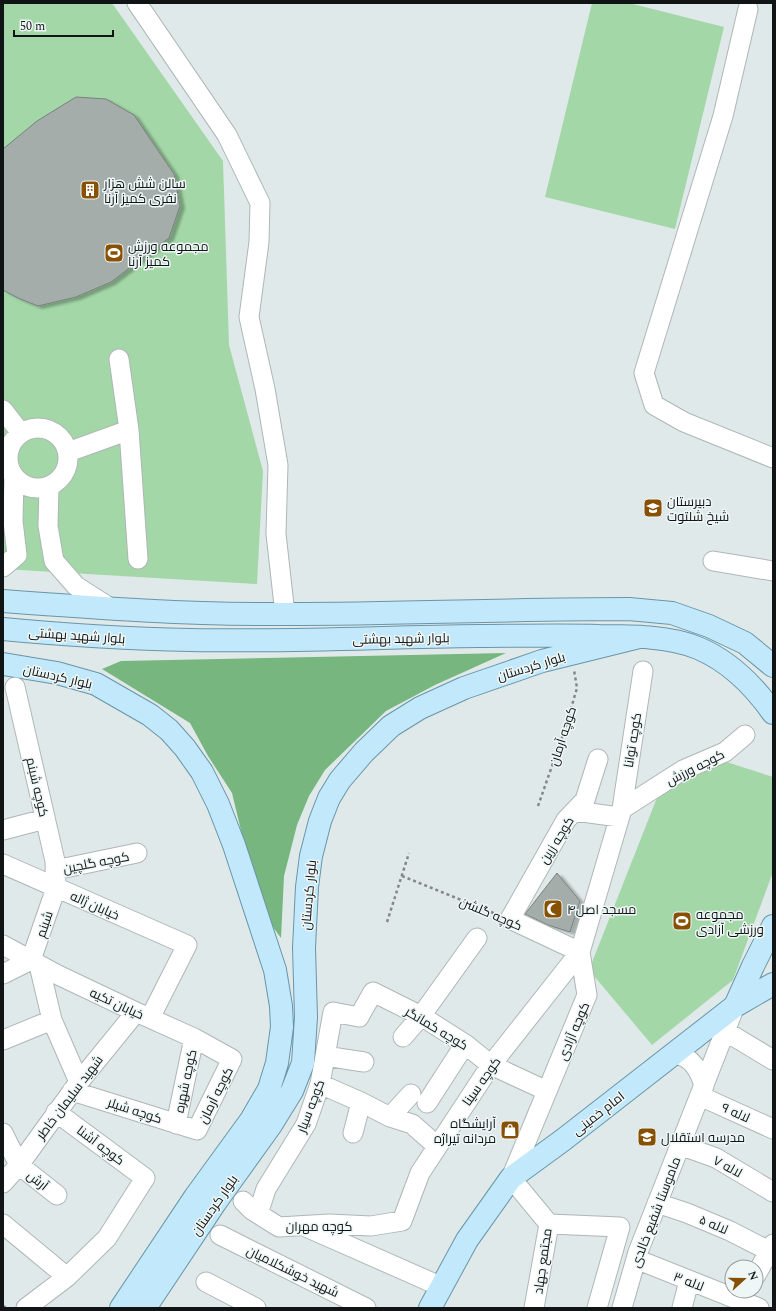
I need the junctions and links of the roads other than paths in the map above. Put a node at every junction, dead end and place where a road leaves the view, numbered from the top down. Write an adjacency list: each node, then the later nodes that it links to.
1 (137, 3): 18 (street)
2 (748, 9): 9 (street)
3 (119, 359): 5 (street)
4 (3, 410): 6 (street)
5 (129, 430): 7 (street); 12 (street)
6 (21, 433): 7 (street); 8 (street)
7 (68, 452): 11 (street)
8 (6, 458): 10 (street)
9 (773, 458)
10 (14, 476): 11 (street); 14 (street)
11 (50, 486): 17 (street)
12 (138, 559)
13 (712, 561): 15 (street)
14 (3, 567)
15 (773, 570)
16 (3, 601): 17 (main road, بلوار شهید بهشتی)
17 (112, 608): 18 (main road, بلوار شهید بهشتی)
18 (285, 614): 22 (main road, بلوار شهید بهشتی)
19 (3, 629): 20 (main road, بلوار شهید بهشتی)
20 (639, 637): 25 (main road, بلوار شهید بهشتی); 98 (main road, بلوار کردستان)
21 (3, 664): 97 (main road, بلوار کردستان)
22 (773, 666)
23 (643, 671): 29 (street, کوچه توانا)
24 (15, 687): 30 (street, کوچه شبنم)
25 (773, 713)
26 (745, 735): 29 (street, کوچه ورزش)
27 (598, 759): 28 (street, کوچه زرین)
28 (575, 811): 29 (street); 35 (street, کوچه زرین)
29 (620, 813): 39 (street, کوچه آزادی)
30 (45, 819): 31 (street); 34 (street, کوچه شبنم)
31 (3, 830)
32 (137, 853): 34 (street, کوچه گلچین)
33 (3, 864): 34 (street, خیابان ژاله)
34 (56, 879): 40 (street, شبنم); 45 (street, خیابان ژاله)
35 (510, 920): 39 (street, کوچه گلشن)
36 (773, 926): 43 (main road, امام خمینی)
37 (477, 938): 46 (street)
38 (3, 945): 40 (street, خیابان تکیه)
39 (580, 952): 58 (street, کوچه سینا); 61 (street, کوچه آزادی)
40 (35, 962): 41 (street); 45 (street, خیابان تکیه); 47 (street)
41 (3, 974)
42 (773, 984): 43 (main road)
43 (735, 1006): 48 (street, ماموستا شفیع خالدی); 53 (main road, امام خمینی)
44 (333, 1012): 46 (street, کوچه کمانگر); 54 (street, کوچه سیار)
45 (143, 1015): 50 (street, خیابان تکیه); 60 (street, شهید سلیمان خاطر)
46 (421, 1016): 49 (street); 52 (street, کوچه کمانگر)
47 (52, 1020): 51 (street); 60 (street)
48 (725, 1031): 56 (street); 62 (street, ماموستا شفیع خالدی)
49 (403, 1037)
50 (194, 1038): 55 (street, خیابان تکیه); 68 (street, کوچه شهره)
51 (3, 1040)
52 (465, 1044): 58 (street, کوچه کمانگر); 65 (street)
53 (675, 1054): 62 (street); 76 (main road, امام خمینی)
54 (325, 1056): 57 (street); 59 (street, کوچه سیار)
55 (232, 1059): 70 (street, کوچه آرمان)
56 (773, 1060)
57 (364, 1062)
58 (492, 1065): 61 (street, کوچه کمانگر); 74 (street, کوچه سینا)
59 (320, 1084): 64 (street); 82 (street, کوچه سیار)
60 (76, 1087): 66 (street, شهید سلیمان خاطر); 68 (street, کوچه شیلر)
61 (547, 1091): 76 (street, کوچه آزادی)
62 (702, 1091): 69 (street, لاله ۹); 73 (street, ماموستا شفیع خالدی)
63 (411, 1094): 67 (street)
64 (361, 1102): 67 (street); 72 (street)
65 (427, 1103)
66 (56, 1112): 75 (street, شهید سلیمان خاطر); 91 (street, کوچه آشنا)
67 (390, 1117): 74 (street)
68 (176, 1124): 70 (street, کوچه شیلر)
69 (773, 1129)
70 (197, 1130)
71 (3, 1133): 75 (street)
72 (353, 1133)
73 (680, 1145): 78 (street, لاله ۷); 81 (street, ماموستا شفیع خالدی)
74 (437, 1146): 83 (street, کوچه سینا)
75 (19, 1165): 77 (street, شهید سلیمان خاطر); 79 (street, آرش)
76 (511, 1178): 85 (street, مجتمع جهاد); 94 (main road, امام خمینی)
77 (3, 1183)
78 (773, 1192)
79 (57, 1195)
80 (243, 1201): 82 (street, کوچه مهران)
81 (657, 1203): 88 (street, لاله ۵); 89 (street, ماموستا شفیع خالدی)
82 (258, 1214): 86 (street, کوچه مهران)
83 (402, 1221): 86 (street, کوچه مهران)
84 (3, 1224): 91 (street)
85 (549, 1224): 102 (street, مجتمع جهاد); 103 (street)
86 (302, 1226): 94 (street)
87 (220, 1235): 100 (street, شهید خوشکلامیان)
88 (771, 1247): 90 (street)
89 (636, 1260): 92 (street, لاله ۳); 104 (street, ماموستا شفیع خالدی)
90 (764, 1260)
91 (67, 1277): 96 (street)
92 (689, 1281): 95 (street, لاله ۳); 105 (street)
93 (206, 1282): 99 (street)
94 (442, 1287): 101 (main road, امام خمینی)
95 (747, 1302)
96 (26, 1308)
97 (120, 1308)
98 (145, 1308)
99 (256, 1308)
100 (366, 1308)
101 (430, 1308)
102 (534, 1308)
103 (598, 1308)
104 (622, 1308)
105 (682, 1308)

